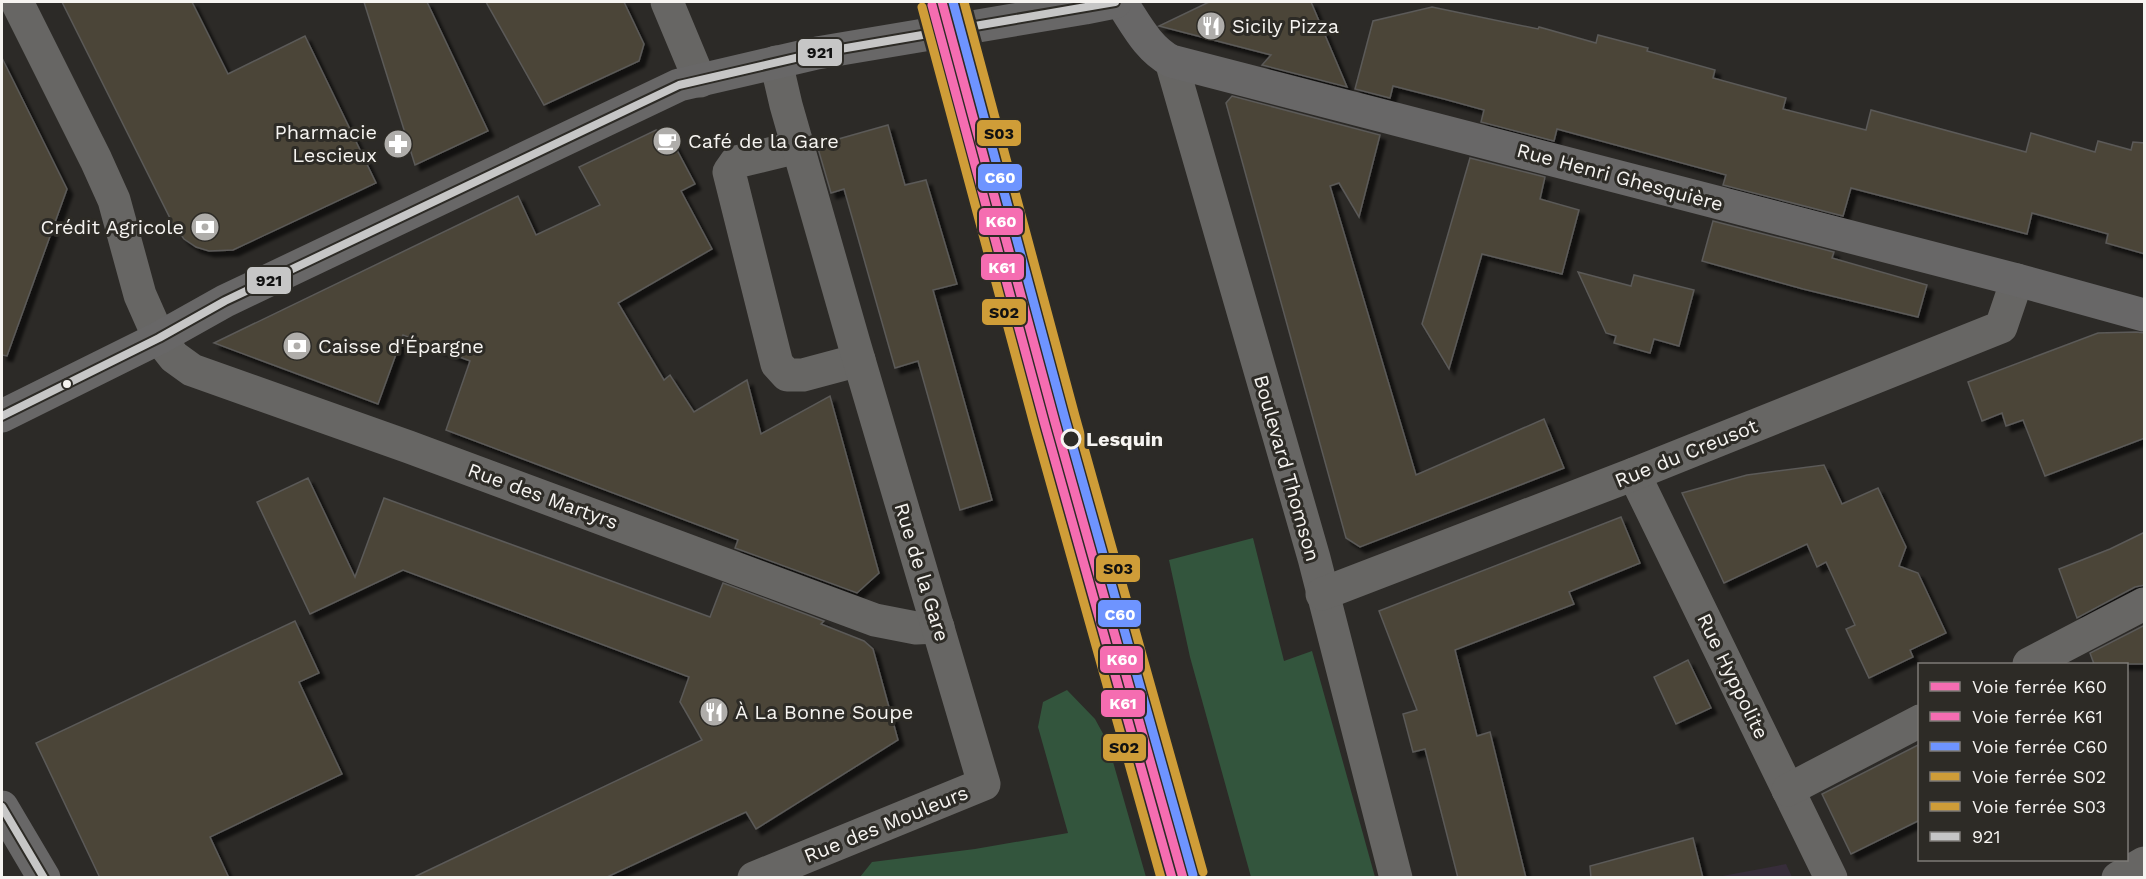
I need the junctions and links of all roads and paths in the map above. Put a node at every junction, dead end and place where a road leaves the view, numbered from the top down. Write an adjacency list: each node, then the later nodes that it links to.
1 (17, 2): 11 (street, Rue des Martyrs)
2 (666, 2): 7 (street)
3 (1115, 2): 6 (main road)
4 (1121, 2): 5 (main road, Rue Henri Ghesquière)
5 (1171, 61): 9 (main road, Rue Henri Ghesquière); 15 (street, Boulevard Thomson)
6 (776, 62): 7 (main road); 8 (street, Rue de la Gare)
7 (700, 81): 11 (main road)
8 (798, 147): 12 (street, Rue de la Gare); 12 (street)
9 (2018, 280): 10 (main road, Rue Henri Ghesquière); 14 (street, Rue du Creusot)
10 (2145, 315)
11 (159, 338): 13 (main road); 17 (street, Rue des Martyrs)
12 (859, 360): 17 (street, Rue de la Gare)
13 (2, 416)
14 (1634, 474): 15 (street, Rue du Creusot); 21 (street, Rue Hyppolite)
15 (1322, 594): 26 (street, Boulevard Thomson)
16 (2145, 604): 18 (street)
17 (938, 627): 20 (street, Rue de la Gare)
18 (2031, 663)
19 (1918, 723): 21 (street)
20 (984, 784): 25 (street, Rue des Mouleurs)
21 (1788, 790): 27 (street, Rue Hyppolite)
22 (2, 807): 24 (main road)
23 (2145, 863): 28 (street)
24 (44, 878)
25 (754, 878)
26 (1396, 878)
27 (1831, 878)
28 (2118, 878)

